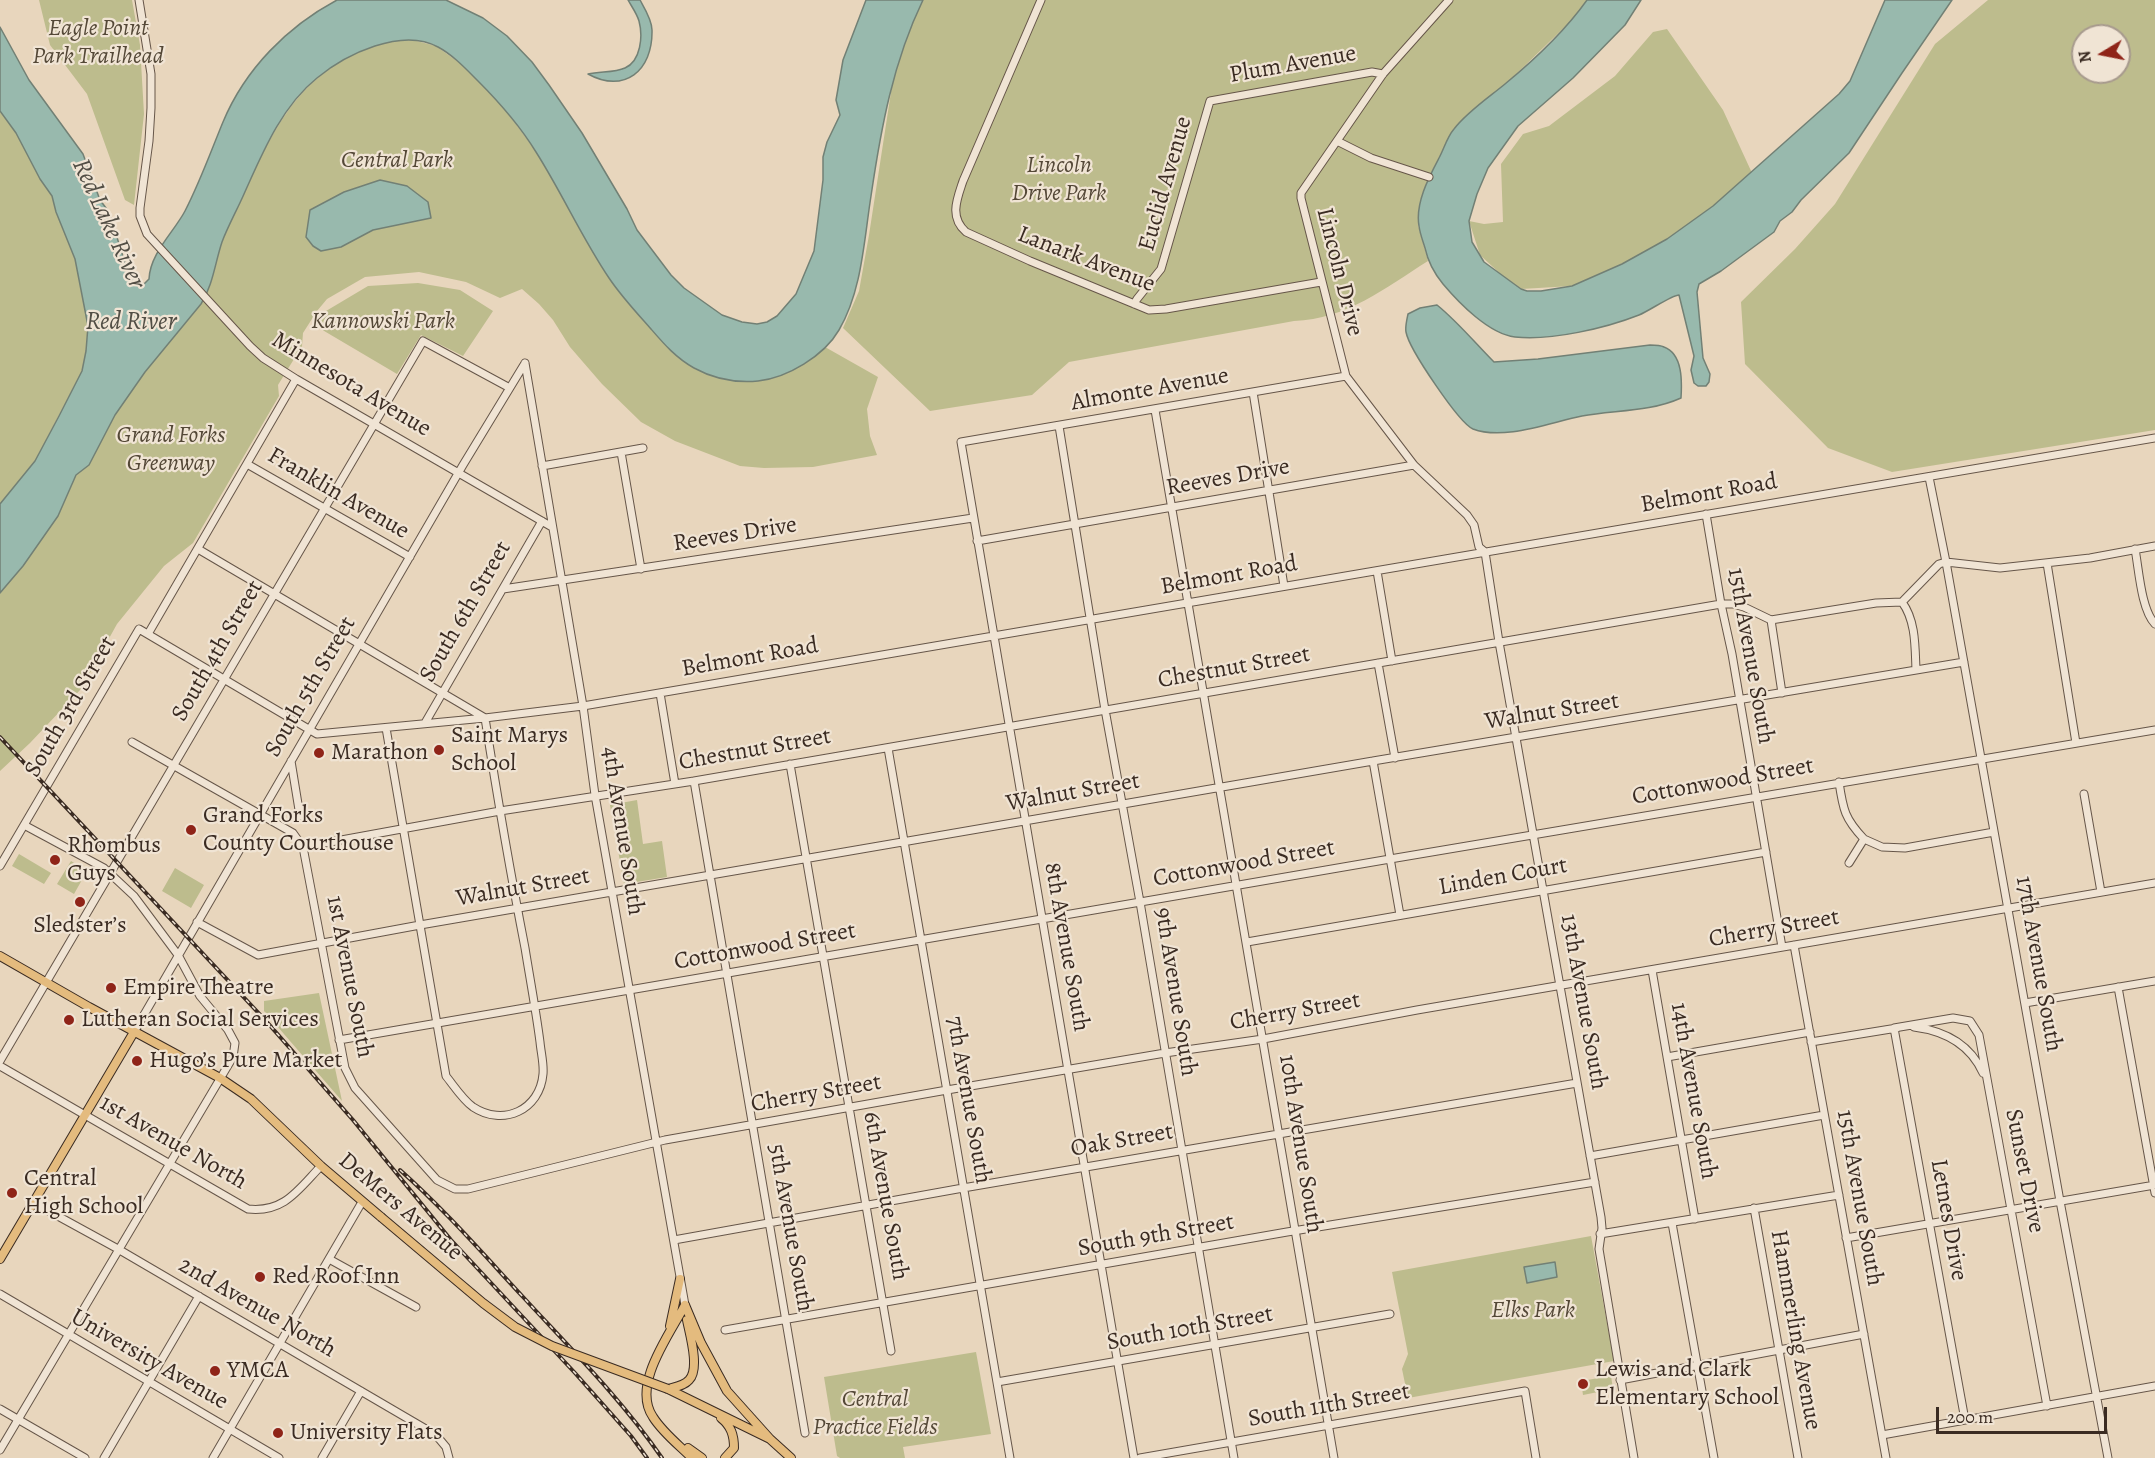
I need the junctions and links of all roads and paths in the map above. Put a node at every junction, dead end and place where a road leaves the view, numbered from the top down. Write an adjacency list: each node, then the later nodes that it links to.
1 (140, 0): 12 (street, Minnesota Avenue)
2 (1041, 0): 9 (street, Lanark Avenue)
3 (1449, 0): 4 (street, Lincoln Drive)
4 (1383, 74): 5 (street, Plum Avenue); 6 (street, Lincoln Drive)
5 (1210, 101): 9 (street, Euclid Avenue)
6 (1337, 141): 7 (street); 8 (street, Lincoln Drive)
7 (1430, 177)
8 (1321, 282): 9 (street, Lanark Avenue); 11 (street, Lincoln Drive)
9 (1134, 304)
10 (525, 363): 13 (street, South 5th Street); 24 (street, 4th Avenue South)
11 (1346, 376): 14 (street, Almonte Avenue); 23 (street, Lincoln Drive)
12 (296, 379): 16 (street, Minnesota Avenue); 22 (street, South 3rd Street)
13 (508, 387): 16 (street, South 4th Street); 25 (street, South 5th Street)
14 (1253, 392): 15 (street, Almonte Avenue); 27 (street)
15 (1155, 410): 17 (street, Almonte Avenue); 28 (street, 10th Avenue South)
16 (374, 423): 25 (street, Minnesota Avenue); 29 (street, South 4th Street)
17 (1059, 426): 19 (street, Almonte Avenue); 33 (street, 9th Avenue South)
18 (2155, 438): 26 (street, Belmont Road)
19 (961, 442): 31 (street, 8th Avenue South)
20 (643, 448): 21 (street)
21 (621, 452): 24 (street); 43 (street)
22 (247, 464): 29 (street, Franklin Avenue); 37 (street, South 3rd Street)
23 (1414, 465): 27 (street, Reeves Drive); 39 (street, Lincoln Drive)
24 (542, 466): 34 (street, 4th Avenue South)
25 (458, 473): 32 (street, Minnesota Avenue); 40 (street, South 5th Street)
26 (1929, 477): 30 (street, Belmont Road); 41 (street, 17th Avenue South)
27 (1269, 490): 28 (street, Reeves Drive); 46 (street)
28 (1171, 507): 33 (street, Reeves Drive); 50 (street, 10th Avenue South)
29 (324, 509): 40 (street, Franklin Avenue); 48 (street, South 4th Street)
30 (1706, 514): 39 (street, Belmont Road); 51 (street, 15th Avenue South)
31 (973, 518): 35 (street, 8th Avenue South); 43 (street, Reeves Drive)
32 (542, 521): 34 (street, Minnesota Avenue); 47 (street, South 6th Street)
33 (1074, 524): 35 (street, Reeves Drive); 52 (street, 9th Avenue South)
34 (552, 527): 45 (street, 4th Avenue South)
35 (977, 540): 56 (street, 8th Avenue South)
36 (2155, 546): 38 (street)
37 (198, 549): 48 (street); 55 (street, South 3rd Street)
38 (2135, 549): 42 (street); 54 (street)
39 (1485, 552): 44 (street, Belmont Road); 57 (street, 13th Avenue South)
40 (410, 557): 58 (street, South 5th Street)
41 (1947, 562): 42 (street); 49 (street); 60 (street, 17th Avenue South)
42 (2047, 563): 79 (street)
43 (641, 569): 45 (street, Reeves Drive)
44 (1377, 570): 46 (street, Belmont Road); 59 (street)
45 (561, 580): 47 (street, Reeves Drive); 69 (street, 4th Avenue South)
46 (1284, 586): 50 (street, Belmont Road)
47 (503, 589): 64 (street, South 6th Street)
48 (274, 594): 58 (street); 63 (street, South 4th Street)
49 (1902, 602): 53 (street); 62 (street)
50 (1187, 603): 52 (street, Belmont Road); 66 (street, 10th Avenue South)
51 (1721, 604): 53 (street, Chestnut Street); 57 (street, Chestnut Street); 68 (street, 15th Avenue South)
52 (1090, 620): 56 (street, Belmont Road); 70 (street, 9th Avenue South)
53 (1771, 620): 67 (street)
54 (2155, 624)
55 (148, 634): 63 (street); 99 (street, South 3rd Street)
56 (993, 636): 65 (street, Belmont Road); 73 (street, 8th Avenue South)
57 (1499, 642): 59 (street, Chestnut Street); 77 (street, 13th Avenue South)
58 (359, 643): 64 (street); 75 (street, South 5th Street)
59 (1392, 661): 61 (street, Chestnut Street)
60 (1964, 662): 62 (street, Walnut Street); 82 (street, 17th Avenue South)
61 (1378, 663): 66 (street, Chestnut Street); 81 (street)
62 (1916, 670): 67 (street, Walnut Street)
63 (224, 680): 75 (street); 86 (street, South 4th Street)
64 (442, 692): 71 (street); 72 (street, South 6th Street)
65 (660, 693): 69 (street, Belmont Road); 89 (street)
66 (1203, 693): 70 (street, Chestnut Street); 90 (street, 10th Avenue South)
67 (1782, 693): 68 (street, Walnut Street)
68 (1738, 700): 77 (street, Walnut Street); 93 (street, 15th Avenue South)
69 (583, 706): 71 (street, Belmont Road); 92 (street, 4th Avenue South)
70 (1105, 710): 73 (street, Chestnut Street); 94 (street, 9th Avenue South)
71 (485, 718): 72 (street, Belmont Road); 95 (street)
72 (425, 723): 74 (street, Belmont Road)
73 (1009, 727): 80 (street, Chestnut Street); 98 (street, 8th Avenue South)
74 (386, 728): 75 (street, Belmont Road); 100 (street)
75 (309, 729): 83 (street, South 5th Street)
76 (2155, 730): 79 (street, Cottonwood Street)
77 (1516, 738): 81 (street, Walnut Street); 102 (street, 13th Avenue South)
78 (132, 742): 86 (street)
79 (2076, 743): 82 (street, Cottonwood Street)
80 (888, 748): 85 (street, Chestnut Street); 104 (street, 7th Avenue South)
81 (1395, 758): 84 (street, Walnut Street)
82 (1982, 759): 88 (street, Cottonwood Street); 101 (street, 17th Avenue South)
83 (291, 761): 96 (street, South 5th Street); 97 (street)
84 (1373, 761): 90 (street, Walnut Street); 108 (street)
85 (790, 764): 87 (street, Chestnut Street); 107 (street, 6th Avenue South)
86 (173, 765): 96 (street); 111 (street, South 4th Street)
87 (694, 781): 89 (street, Chestnut Street); 112 (street, 5th Avenue South)
88 (1839, 783): 93 (street, Cottonwood Street); 103 (street)
89 (675, 784): 92 (street, Chestnut Street)
90 (1220, 788): 94 (street, Walnut Street); 114 (street, 10th Avenue South)
91 (2084, 794): 117 (street)
92 (595, 795): 95 (street, Chestnut Street); 116 (street, 4th Avenue South)
93 (1755, 796): 102 (street, Cottonwood Street); 106 (street, 15th Avenue South)
94 (1122, 805): 98 (street, Walnut Street); 118 (street, 9th Avenue South)
95 (500, 811): 100 (street, Chestnut Street); 120 (street)
96 (259, 814): 105 (street); 123 (street, South 5th Street)
97 (300, 816)
98 (1025, 821): 104 (street, Walnut Street); 122 (street, 8th Avenue South)
99 (24, 825): 110 (street, South 3rd Street); 111 (street)
100 (403, 829): 105 (street, Chestnut Street); 124 (street)
101 (1994, 832): 103 (street); 119 (street, 17th Avenue South)
102 (1534, 834): 108 (street, Cottonwood Street); 115 (street, 13th Avenue South)
103 (1864, 839): 109 (street)
104 (905, 843): 107 (street, Walnut Street); 125 (street, 7th Avenue South)
105 (303, 847): 127 (street, 1st Avenue South)
106 (1766, 852): 115 (street, Linden Court); 129 (street, 15th Avenue South)
107 (807, 859): 112 (street, Walnut Street); 132 (street, 6th Avenue South)
108 (1390, 859): 114 (street, Cottonwood Street); 121 (street)
109 (1849, 863)
110 (0, 866)
111 (110, 873): 130 (street); 136 (street, South 4th Street)
112 (710, 877): 116 (street, Walnut Street); 134 (street, 5th Avenue South)
113 (2155, 883): 117 (street, Cherry Street)
114 (1237, 885): 118 (street, Cottonwood Street); 126 (street, 10th Avenue South)
115 (1543, 891): 121 (street, Linden Court); 137 (street, 13th Avenue South)
116 (613, 892): 120 (street, Walnut Street); 139 (street, 4th Avenue South)
117 (2101, 892): 119 (street, Cherry Street)
118 (1140, 902): 122 (street, Cottonwood Street); 149 (street, 9th Avenue South)
119 (2008, 908): 128 (street, Cherry Street); 140 (street, 17th Avenue South)
120 (517, 909): 124 (street, Walnut Street); 141 (street)
121 (1400, 915): 126 (street, Linden Court)
122 (1042, 918): 125 (street, Cottonwood Street); 153 (street, 8th Avenue South)
123 (197, 922): 127 (street, Walnut Street); 130 (street, South 5th Street)
124 (420, 925): 127 (street, Walnut Street); 142 (street)
125 (922, 939): 132 (street, Cottonwood Street); 157 (street, 7th Avenue South)
126 (1247, 942): 146 (street, 10th Avenue South)
127 (322, 943): 147 (street, 1st Avenue South)
128 (1794, 945): 129 (street, Cherry Street); 145 (street, 15th Avenue South)
129 (1782, 947): 133 (street, Cherry Street)
130 (178, 955): 144 (street, South 5th Street); 154 (street)
131 (0, 956): 136 (main road, DeMers Avenue)
132 (824, 956): 134 (street, Cottonwood Street); 158 (street, 6th Avenue South)
133 (1652, 970): 137 (street, Cherry Street); 150 (street, 14th Avenue South)
134 (727, 973): 139 (street, Cottonwood Street); 161 (street, 5th Avenue South)
135 (2155, 981): 138 (street)
136 (47, 982): 144 (main road, DeMers Avenue); 151 (street, South 4th Street)
137 (1560, 987): 146 (street, Cherry Street); 155 (street, 13th Avenue South)
138 (2118, 987): 140 (street); 173 (street)
139 (629, 990): 141 (street, Cottonwood Street); 164 (street, 4th Avenue South)
140 (2025, 1003): 175 (street, 17th Avenue South)
141 (535, 1006): 142 (street, Cottonwood Street); 142 (street)
142 (437, 1023): 147 (street, Cottonwood Street)
143 (1894, 1028): 148 (street); 156 (street); 156 (street, Sunset Drive); 184 (street, Letnes Drive)
144 (134, 1032): 154 (main road, DeMers Avenue); 159 (main road)
145 (1810, 1032): 148 (street, 15th Avenue South); 150 (street)
146 (1263, 1039): 149 (street, Cherry Street); 162 (street, 10th Avenue South)
147 (339, 1040): 171 (street, 1st Avenue South)
148 (1811, 1042): 160 (street, 15th Avenue South)
149 (1165, 1053): 153 (street, Cherry Street); 165 (street, 9th Avenue South)
150 (1667, 1057): 163 (street, 14th Avenue South)
151 (0, 1061)
152 (0, 1066): 159 (street, 1st Avenue North)
153 (1068, 1070): 157 (street, Cherry Street); 169 (street, 8th Avenue South)
154 (220, 1078): 167 (street); 168 (main road, DeMers Avenue)
155 (1577, 1083): 162 (street, Oak Street); 166 (street, 13th Avenue South)
156 (1987, 1083): 180 (street, Sunset Drive)
157 (947, 1090): 158 (street, Cherry Street); 172 (street, 7th Avenue South)
158 (850, 1108): 161 (street, Cherry Street); 178 (street, 6th Avenue South)
159 (84, 1115): 167 (street, 1st Avenue North); 177 (main road)
160 (1824, 1115): 163 (street); 174 (street, 15th Avenue South)
161 (752, 1125): 164 (street, Cherry Street); 182 (street, 5th Avenue South)
162 (1278, 1134): 165 (street, Oak Street); 185 (street, 10th Avenue South)
163 (1682, 1139): 166 (street); 181 (street, 14th Avenue South)
164 (657, 1142): 171 (street, Cherry Street); 188 (street, 4th Avenue South)
165 (1181, 1150): 169 (street, Oak Street); 189 (street, 9th Avenue South)
166 (1590, 1156): 170 (street, 13th Avenue South)
167 (168, 1164): 168 (street, 1st Avenue North); 190 (street)
168 (321, 1166): 176 (main road, DeMers Avenue)
169 (1084, 1167): 172 (street, Oak Street); 193 (street, 8th Avenue South)
170 (1595, 1182): 185 (street, South 9th Street); 186 (street, 13th Avenue South)
171 (446, 1186)
172 (963, 1188): 178 (street, Oak Street); 195 (street, 7th Avenue South)
173 (2155, 1188): 175 (street)
174 (1839, 1195): 179 (street); 187 (street, 15th Avenue South)
175 (2060, 1201): 180 (street); 220 (street, 17th Avenue South)
176 (362, 1202): 192 (street); 218 (main road, DeMers Avenue, bridge)
177 (34, 1203): 190 (street, 2nd Avenue North); 191 (main road)
178 (866, 1205): 182 (street, Oak Street); 198 (street, 6th Avenue South)
179 (1754, 1208): 181 (street); 210 (street, Hammerling Avenue)
180 (2012, 1209): 184 (street); 221 (street, Sunset Drive)
181 (1695, 1219): 183 (street)
182 (769, 1222): 188 (street, Oak Street); 202 (street, 5th Avenue South)
183 (1672, 1223): 186 (street); 213 (street)
184 (1929, 1223): 187 (street); 225 (street, Letnes Drive)
185 (1295, 1231): 189 (street, South 9th Street); 203 (street, 10th Avenue South)
186 (1600, 1234): 214 (street, 13th Avenue South)
187 (1846, 1238): 205 (street, 15th Avenue South)
188 (674, 1240): 194 (street, 4th Avenue South)
189 (1198, 1247): 193 (street, South 9th Street); 208 (street, 9th Avenue South)
190 (118, 1249): 197 (street, 2nd Avenue North); 206 (street)
191 (0, 1259)
192 (329, 1259): 200 (street); 207 (street)
193 (1101, 1266): 195 (street, South 9th Street); 212 (street, 8th Avenue South)
194 (680, 1279): 199 (street, 4th Avenue South); 209 (main road)
195 (980, 1286): 198 (street, South 9th Street); 216 (street, 7th Avenue South)
196 (0, 1294): 206 (street, University Avenue)
197 (199, 1296): 207 (street, 2nd Avenue North); 215 (street)
198 (883, 1302): 202 (street, South 9th Street); 211 (street, 6th Avenue South)
199 (685, 1305): 209 (main road); 218 (main road); 231 (main road)
200 (416, 1307)
201 (1390, 1314): 203 (street, South 10th Street)
202 (786, 1318): 204 (street, South 9th Street); 228 (street, 5th Avenue South)
203 (1311, 1329): 208 (street, South 10th Street); 226 (street, 10th Avenue South)
204 (725, 1330)
205 (1864, 1334): 210 (street); 230 (street, 15th Avenue South)
206 (68, 1336): 215 (street, University Avenue); 224 (street)
207 (280, 1343): 219 (street, 2nd Avenue North); 227 (street)
208 (1215, 1345): 212 (street, South 10th Street); 232 (street, 9th Avenue South)
209 (663, 1346): 229 (main road)
210 (1779, 1350): 213 (street); 252 (street, Hammerling Avenue)
211 (891, 1351)
212 (1117, 1362): 216 (street, South 10th Street); 245 (street, 8th Avenue South)
213 (1697, 1365): 214 (street); 251 (street)
214 (1620, 1380): 250 (street, 13th Avenue South)
215 (150, 1382): 227 (street, University Avenue); 236 (street)
216 (997, 1382): 244 (street, 7th Avenue South)
217 (2155, 1386): 220 (street)
218 (668, 1389): 223 (main road, DeMers Avenue)
219 (361, 1391): 239 (street); 240 (street, 2nd Avenue North)
220 (2097, 1397): 221 (street); 254 (street, 17th Avenue South)
221 (2047, 1406): 225 (street)
222 (0, 1409): 224 (street)
223 (714, 1412): 231 (main road, DeMers Avenue); 243 (main road)
224 (18, 1420): 233 (street); 235 (street)
225 (1965, 1420): 230 (street)
226 (1329, 1426): 232 (street, South 11th Street); 248 (street, 10th Avenue South); 249 (street, South 11th Street)
227 (230, 1429): 237 (street); 238 (street, University Avenue)
228 (805, 1433)
229 (668, 1435): 241 (main road); 242 (main road)
230 (1882, 1435): 253 (street, 15th Avenue South)
231 (770, 1440): 234 (main road, DeMers Avenue)
232 (1232, 1442): 246 (street, South 11th Street); 247 (street, 9th Avenue South)
233 (0, 1450)
234 (785, 1456)
235 (85, 1458)
236 (104, 1458)
237 (213, 1458)
238 (279, 1458)
239 (322, 1458)
240 (449, 1458)
241 (692, 1458)
242 (702, 1458)
243 (725, 1458)
244 (1010, 1458)
245 (1134, 1458)
246 (1140, 1458)
247 (1234, 1458)
248 (1334, 1458)
249 (1536, 1458)
250 (1634, 1458)
251 (1714, 1458)
252 (1798, 1458)
253 (1886, 1458)
254 (2108, 1458)

